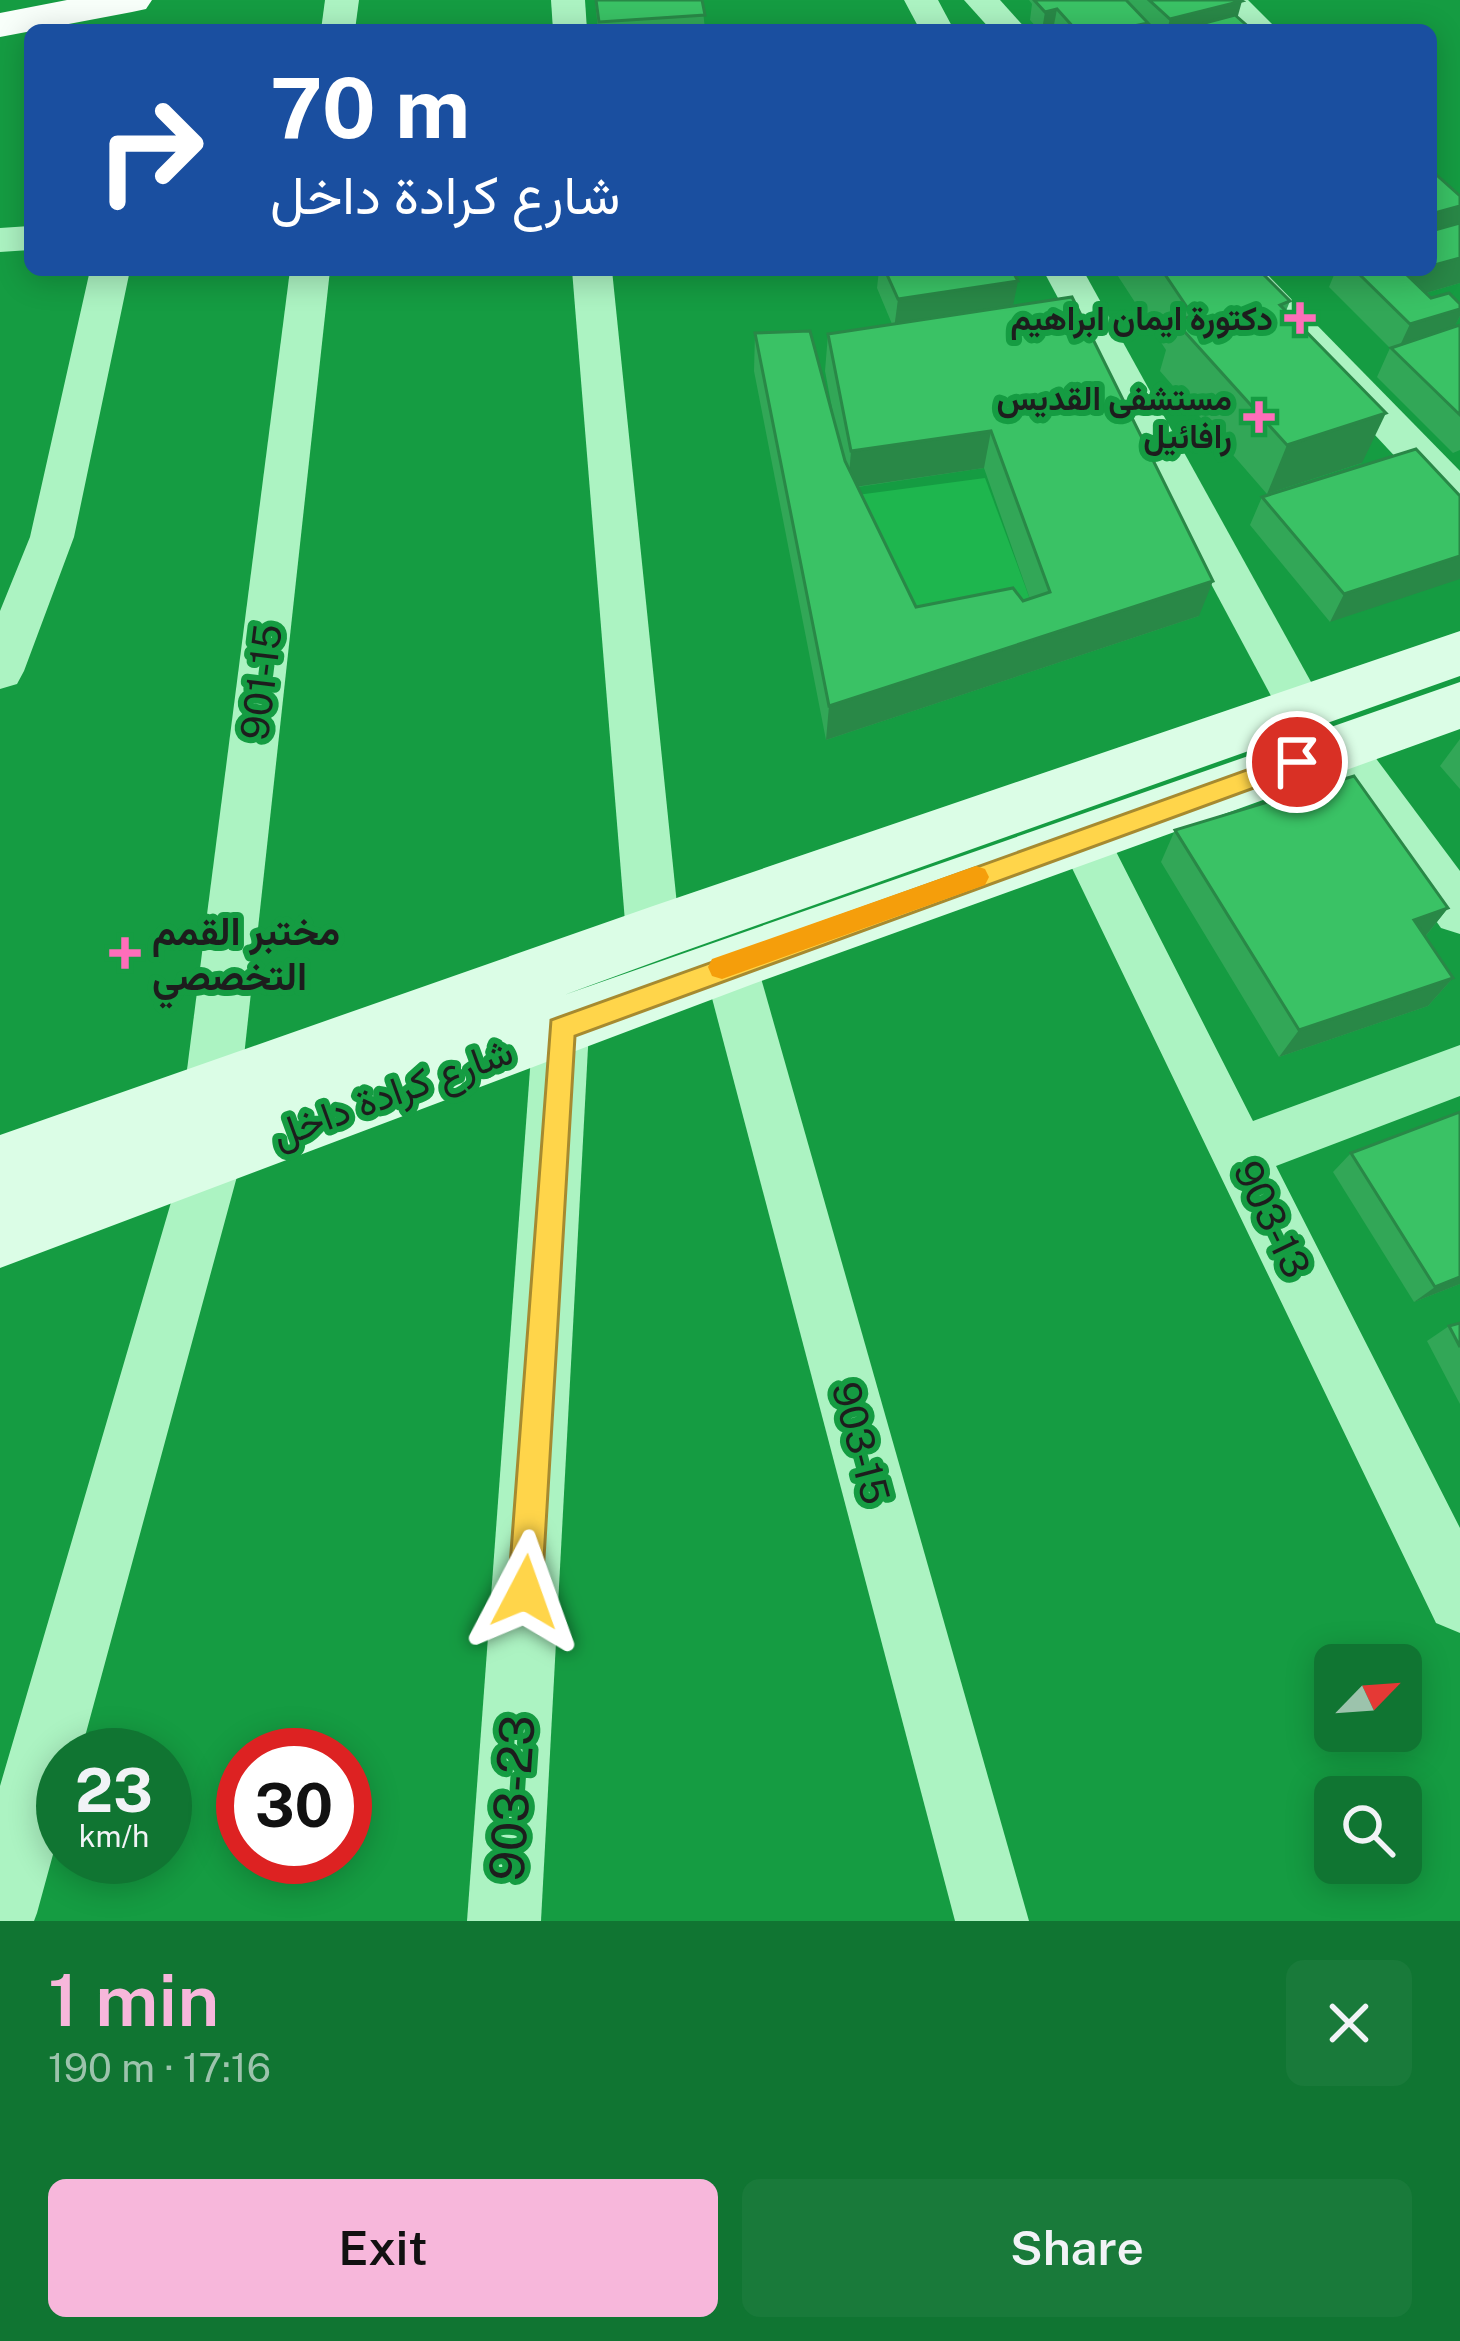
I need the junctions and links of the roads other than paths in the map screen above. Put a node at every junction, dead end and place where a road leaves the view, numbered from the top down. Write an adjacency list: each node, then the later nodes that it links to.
1 (132, 0): 4 (main road)
2 (981, 0): 5 (street)
3 (1228, 0): 6 (street)
4 (62, 22): 7 (main road)
5 (1004, 24)
6 (1255, 24)
7 (0, 25)
8 (109, 276): 15 (street)
9 (309, 276): 24 (street, 901-15)
10 (593, 276): 20 (street)
11 (1066, 276): 17 (street)
12 (1246, 276): 13 (street)
13 (1460, 499)
14 (1460, 653): 17 (main road, شارع كرادة داخل)
15 (0, 671)
16 (1460, 705): 17 (main road, شارع كرادة داخل)
17 (1321, 728): 18 (main road, شارع كرادة داخل); 19 (street); 20 (main road, شارع كرادة داخل)
18 (1084, 839): 21 (main road, شارع كرادة داخل); 25 (street, 903-13)
19 (1460, 912)
20 (653, 934): 24 (main road, شارع كرادة داخل)
21 (730, 964): 22 (main road, شارع كرادة داخل); 32 (street, 903-15)
22 (561, 1029): 26 (main road, شارع كرادة داخل); 31 (street, 903-23)
23 (1460, 1070): 25 (street)
24 (212, 1093): 27 (main road, شارع كرادة داخل)
25 (1239, 1153): 29 (street, 903-13)
26 (213, 1158): 28 (main road, شارع كرادة داخل); 30 (street)
27 (0, 1168)
28 (0, 1233)
29 (1460, 1599)
30 (0, 1913)
31 (504, 1921)
32 (992, 1921)

